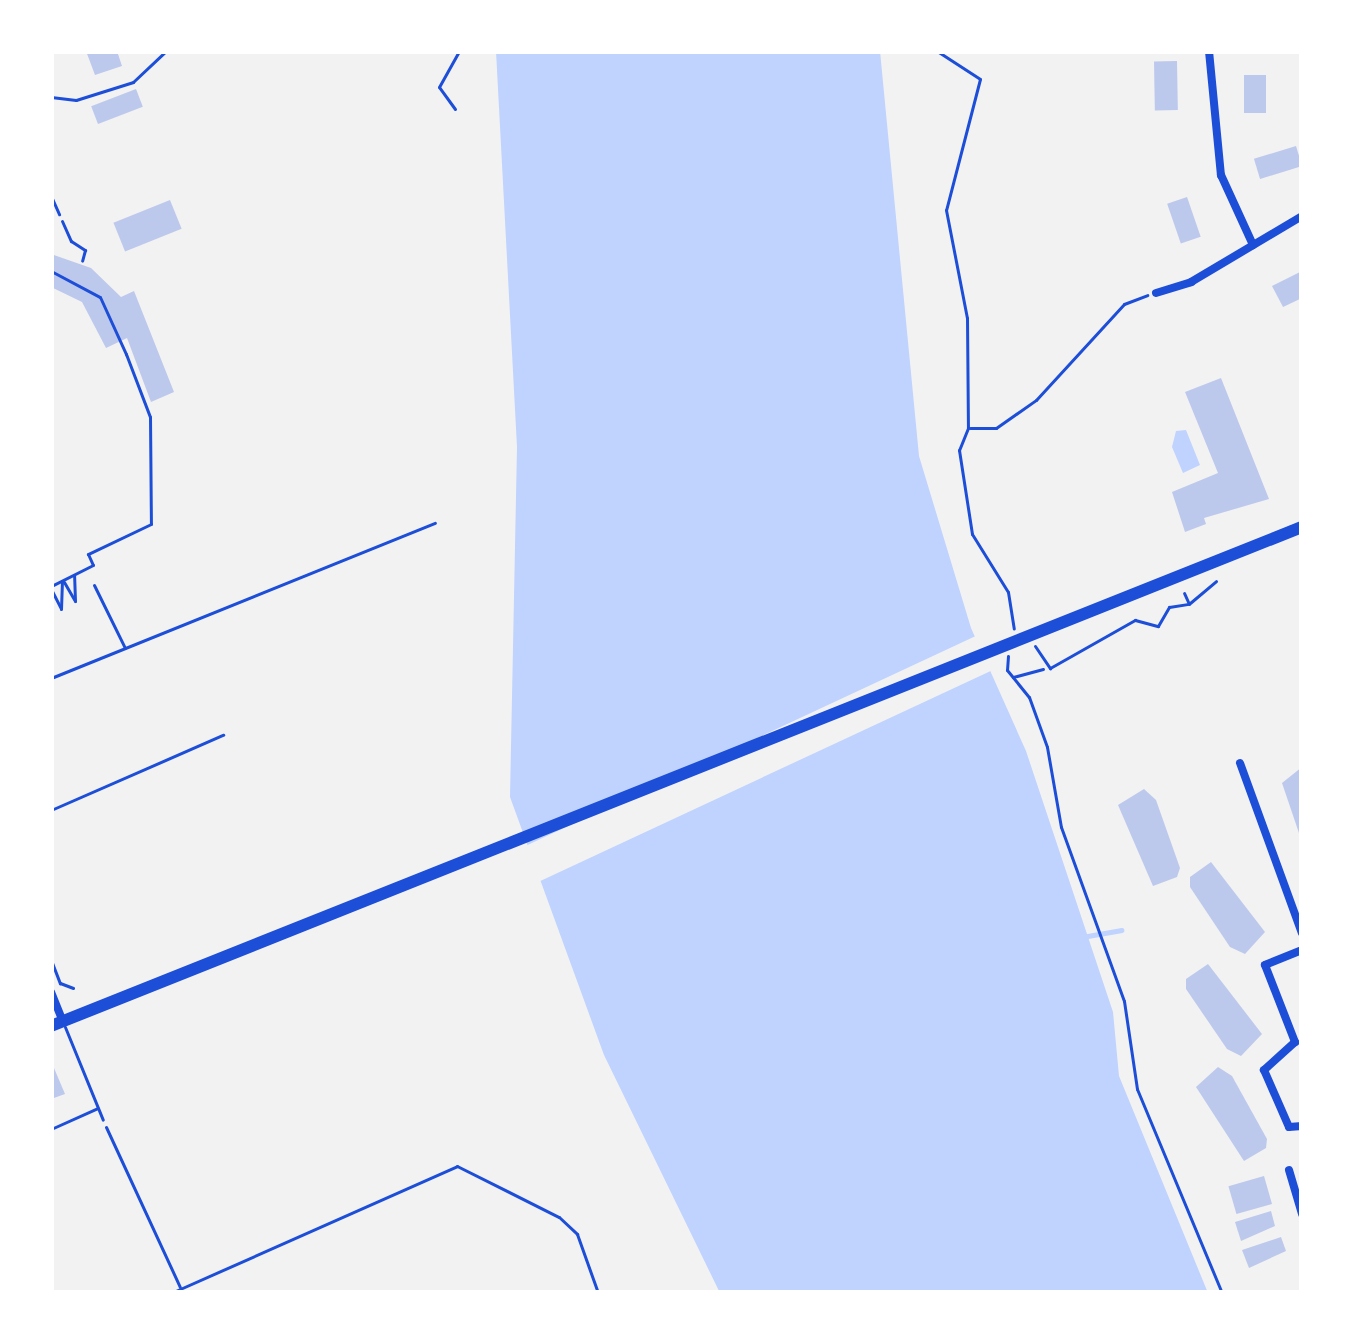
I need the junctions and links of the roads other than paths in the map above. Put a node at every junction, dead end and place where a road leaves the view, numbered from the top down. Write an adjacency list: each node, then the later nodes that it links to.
1 (166, 51): 3 (lane)
2 (1209, 51): 7 (street)
3 (51, 97)
4 (51, 196): 5 (lane)
5 (59, 214)
6 (1302, 216): 7 (street)
7 (1253, 245): 8 (street)
8 (1156, 292)
9 (435, 523): 12 (lane)
10 (1302, 527): 20 (main road)
11 (94, 585): 12 (lane)
12 (125, 650): 13 (lane)
13 (51, 678)
14 (223, 735): 16 (lane)
15 (1240, 763): 17 (street)
16 (51, 810)
17 (1302, 932)
18 (1302, 950): 23 (street)
19 (51, 992): 20 (street)
20 (57, 1023): 21 (lane)
21 (98, 1108): 22 (lane); 24 (lane)
22 (103, 1120)
23 (1302, 1126)
24 (51, 1129)
25 (1289, 1170): 26 (street)
26 (1302, 1214)

